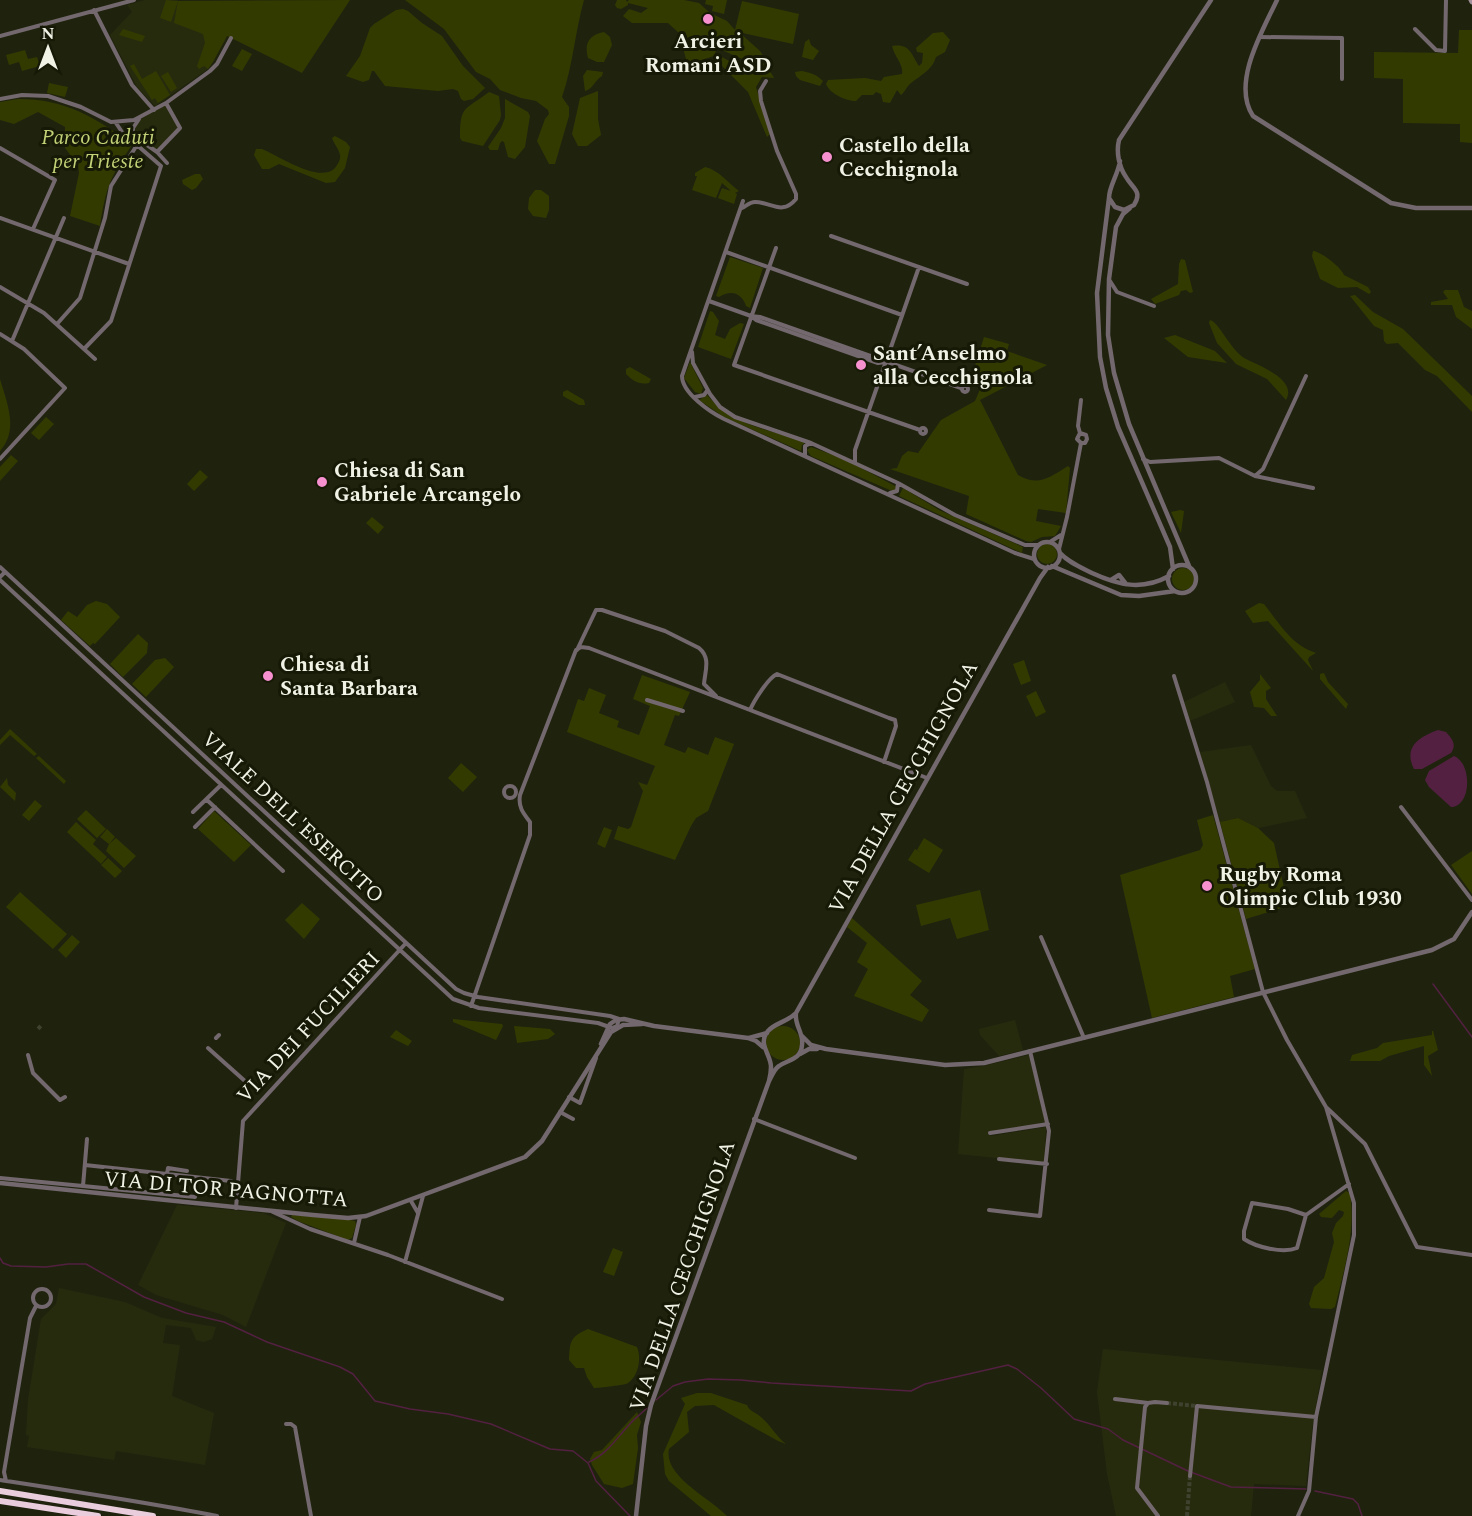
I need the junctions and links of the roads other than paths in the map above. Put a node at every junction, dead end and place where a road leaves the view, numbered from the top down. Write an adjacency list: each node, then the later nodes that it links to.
1 (134, 0): 5 (street)
2 (1211, 0): 20 (street)
3 (1277, 0): 8 (street)
4 (1446, 0): 6 (street)
5 (94, 10): 7 (street); 14 (street)
6 (1415, 28)
7 (0, 36)
8 (1260, 36): 10 (street); 28 (street)
9 (231, 38): 13 (street)
10 (1342, 79)
11 (766, 81): 26 (street)
12 (0, 99): 16 (street)
13 (165, 103): 14 (street); 19 (street)
14 (154, 110): 15 (street)
15 (139, 119): 16 (street); 19 (street)
16 (116, 123): 17 (street)
17 (136, 146): 35 (street); 37 (street)
18 (0, 148): 31 (street)
19 (157, 152): 21 (street)
20 (1120, 161): 22 (street); 23 (street)
21 (167, 163)
22 (1130, 182): 23 (street); 27 (street)
23 (1114, 185): 24 (street)
24 (1109, 198): 27 (street); 88 (street)
25 (744, 201): 26 (street)
26 (741, 208): 36 (street)
27 (1130, 208): 40 (street)
28 (1472, 208)
29 (0, 218): 31 (street)
30 (64, 218): 33 (street)
31 (33, 229): 33 (street)
32 (831, 236): 39 (street)
33 (55, 239): 35 (street); 46 (street)
34 (776, 248): 38 (street)
35 (95, 252): 37 (street); 50 (street)
36 (726, 252): 38 (street); 44 (street)
37 (129, 264): 53 (street)
38 (769, 267): 48 (street); 49 (street)
39 (919, 267): 41 (street); 48 (street)
40 (1109, 279): 43 (street); 45 (street)
41 (967, 284)
42 (0, 287): 46 (street)
43 (1117, 292): 45 (street); 47 (street)
44 (709, 301): 49 (street); 54 (street)
45 (1107, 302): 70 (street)
46 (27, 303): 50 (street); 52 (street)
47 (1154, 306)
48 (903, 315): 56 (street)
49 (752, 316): 56 (street); 62 (street)
50 (57, 324): 53 (street)
51 (0, 334): 52 (street)
52 (12, 340): 71 (street)
53 (84, 349): 55 (street)
54 (692, 349): 59 (street); 60 (street)
55 (95, 359)
56 (886, 362): 58 (street); 62 (street)
57 (1306, 376): 75 (street)
58 (962, 388)
59 (707, 390): 60 (street); 65 (street)
60 (694, 397): 68 (street)
61 (1081, 400): 64 (street)
62 (868, 412): 63 (street); 67 (street)
63 (920, 430)
64 (1080, 433): 66 (street); 66 (street)
65 (811, 443): 68 (street); 69 (street)
66 (1081, 443): 79 (street)
67 (855, 450): 69 (street); 73 (street)
68 (805, 455): 78 (street)
69 (843, 457): 73 (street)
70 (1143, 458): 72 (street); 74 (street)
71 (0, 459)
72 (1158, 461): 74 (street); 75 (street)
73 (856, 463): 76 (street)
74 (1148, 471): 85 (street)
75 (1255, 476): 77 (street)
76 (898, 483): 78 (street); 81 (street)
77 (1313, 488)
78 (881, 490): 83 (street)
79 (1062, 534): 80 (street); 82 (street)
80 (1050, 542): 81 (street); 82 (street)
81 (1038, 546): 83 (street)
82 (1059, 551): 87 (street); 90 (street)
83 (1034, 559): 84 (street)
84 (1038, 565): 87 (street); 91 (street)
85 (1189, 566): 88 (street); 93 (street)
86 (0, 567): 89 (street, VIALE DELL'ESERCITO)
87 (1050, 567): 91 (street, VIA DELLA CECCHIGNOLA); 93 (street)
88 (1173, 569): 90 (street)
89 (5, 572): 92 (street); 94 (street, VIALE DELL'ESERCITO)
90 (1169, 576): 93 (street)
91 (1040, 578): 113 (street, VIA DELLA CECCHIGNOLA)
92 (0, 579): 95 (street, VIALE DELL'ESERCITO)
93 (1175, 591)
94 (47, 610): 95 (street); 97 (street, VIALE DELL'ESERCITO)
95 (40, 618): 98 (street, VIALE DELL'ESERCITO)
96 (576, 650): 100 (street); 100 (street); 133 (street)
97 (106, 665): 98 (street); 102 (street, VIALE DELL'ESERCITO)
98 (99, 672): 104 (street, VIALE DELL'ESERCITO)
99 (1174, 676): 132 (street)
100 (717, 698): 105 (street)
101 (647, 700): 106 (street)
102 (146, 702): 103 (street, VIALE DELL'ESERCITO); 104 (street)
103 (151, 707): 107 (street); 108 (street, VIALE DELL'ESERCITO)
104 (139, 709): 107 (street, VIALE DELL'ESERCITO)
105 (750, 710): 112 (street); 112 (street)
106 (682, 711)
107 (144, 714): 109 (street, VIALE DELL'ESERCITO)
108 (166, 720): 109 (street); 110 (street, VIALE DELL'ESERCITO)
109 (159, 728): 111 (street, VIALE DELL'ESERCITO)
110 (202, 754): 111 (street); 116 (street, VIALE DELL'ESERCITO)
111 (196, 761): 114 (street, VIALE DELL'ESERCITO)
112 (884, 762): 113 (street)
113 (927, 778): 135 (street, VIA DELLA CECCHIGNOLA)
114 (221, 785): 115 (street); 118 (street, VIALE DELL'ESERCITO)
115 (207, 800): 117 (street); 120 (street)
116 (252, 800): 118 (street); 122 (street, VIALE DELL'ESERCITO)
117 (215, 807): 121 (street); 124 (street)
118 (245, 807): 123 (street, VIALE DELL'ESERCITO)
119 (1401, 807): 125 (street)
120 (193, 812)
121 (195, 827)
122 (306, 850): 123 (street); 127 (street, VIALE DELL'ESERCITO)
123 (297, 856): 128 (street, VIALE DELL'ESERCITO)
124 (283, 871)
125 (1472, 900)
126 (1472, 912): 132 (street)
127 (387, 925): 128 (street); 130 (street, VIALE DELL'ESERCITO)
128 (380, 932): 131 (street, VIALE DELL'ESERCITO)
129 (1041, 937): 146 (street)
130 (406, 943): 131 (street, VIA DEI FUCILIERI); 133 (street, VIALE DELL'ESERCITO)
131 (400, 951): 134 (street, VIALE DELL'ESERCITO); 181 (street, VIA DEI FUCILIERI)
132 (1263, 992): 146 (street); 160 (street)
133 (474, 996): 134 (street); 136 (street, VIALE DELL'ESERCITO)
134 (471, 1006): 138 (street, VIALE DELL'ESERCITO)
135 (796, 1012): 140 (street, VIA DELLA CECCHIGNOLA); 144 (street)
136 (601, 1014): 137 (street, VIALE DELL'ESERCITO); 138 (street)
137 (619, 1020): 139 (street); 141 (street); 142 (street)
138 (598, 1023): 142 (street)
139 (642, 1024): 141 (street); 145 (street)
140 (781, 1024): 143 (street, VIA DELLA CECCHIGNOLA); 144 (street)
141 (616, 1028): 142 (street); 150 (street, VIA DI TOR PAGNOTTA)
142 (607, 1029): 150 (street, VIA DI TOR PAGNOTTA)
143 (767, 1033): 145 (street); 148 (street)
144 (800, 1033): 149 (street); 153 (street)
145 (748, 1038): 148 (street)
146 (1084, 1038): 151 (street)
147 (208, 1048): 157 (street)
148 (765, 1049): 154 (street, VIA DELLA CECCHIGNOLA)
149 (826, 1049): 151 (street); 153 (street)
150 (598, 1051): 159 (street, VIA DI TOR PAGNOTTA); 159 (street)
151 (1030, 1051): 164 (street)
152 (28, 1055): 158 (street)
153 (799, 1055): 155 (street, VIA DELLA CECCHIGNOLA)
154 (768, 1056): 155 (street); 156 (street, VIA DELLA CECCHIGNOLA)
155 (786, 1062): 156 (street, VIA DELLA CECCHIGNOLA)
156 (769, 1081): 163 (street, VIA DELLA CECCHIGNOLA)
157 (246, 1082)
158 (64, 1097)
159 (569, 1097): 161 (street, VIA DI TOR PAGNOTTA)
160 (1326, 1107): 176 (street); 188 (street)
161 (560, 1112): 162 (street); 178 (street, VIA DI TOR PAGNOTTA)
162 (573, 1119)
163 (754, 1119): 167 (street, VIA DELLA CECCHIGNOLA); 206 (street, VIA DELLA CECCHIGNOLA)
164 (1048, 1124): 165 (street); 169 (street)
165 (990, 1134)
166 (87, 1139): 170 (street)
167 (855, 1158)
168 (999, 1159): 169 (street)
169 (1047, 1164): 182 (street)
170 (85, 1166): 172 (street); 177 (street)
171 (187, 1171): 172 (street)
172 (167, 1174): 174 (street)
173 (0, 1178): 177 (street)
174 (231, 1181)
175 (0, 1183): 181 (street, VIA DI TOR PAGNOTTA)
176 (1349, 1184): 185 (street); 195 (street)
177 (83, 1186): 179 (street)
178 (423, 1196): 180 (street, VIA DI TOR PAGNOTTA); 184 (street)
179 (195, 1197)
180 (411, 1201): 184 (street); 186 (street, VIA DI TOR PAGNOTTA)
181 (236, 1208): 183 (street, VIA DI TOR PAGNOTTA)
182 (989, 1210)
183 (270, 1211): 186 (street, VIA DI TOR PAGNOTTA); 187 (street)
184 (419, 1214): 189 (street)
185 (1306, 1215): 185 (street)
186 (360, 1217): 187 (street)
187 (354, 1243): 189 (street)
188 (1472, 1255)
189 (405, 1262): 190 (street)
190 (502, 1299)
191 (36, 1306): 191 (street); 199 (street)
192 (1115, 1399): 194 (street)
193 (1167, 1403): 194 (street)
194 (1148, 1404): 207 (street)
195 (1316, 1417): 197 (street); 208 (street)
196 (286, 1424): 205 (street)
197 (1190, 1476)
198 (0, 1480): 199 (street)
199 (6, 1481): 204 (street)
200 (0, 1491): 203 (highway)
201 (0, 1501): 202 (highway)
202 (98, 1516)
203 (153, 1516)
204 (217, 1516)
205 (311, 1516)
206 (636, 1516)
207 (1158, 1516)
208 (1298, 1516)

